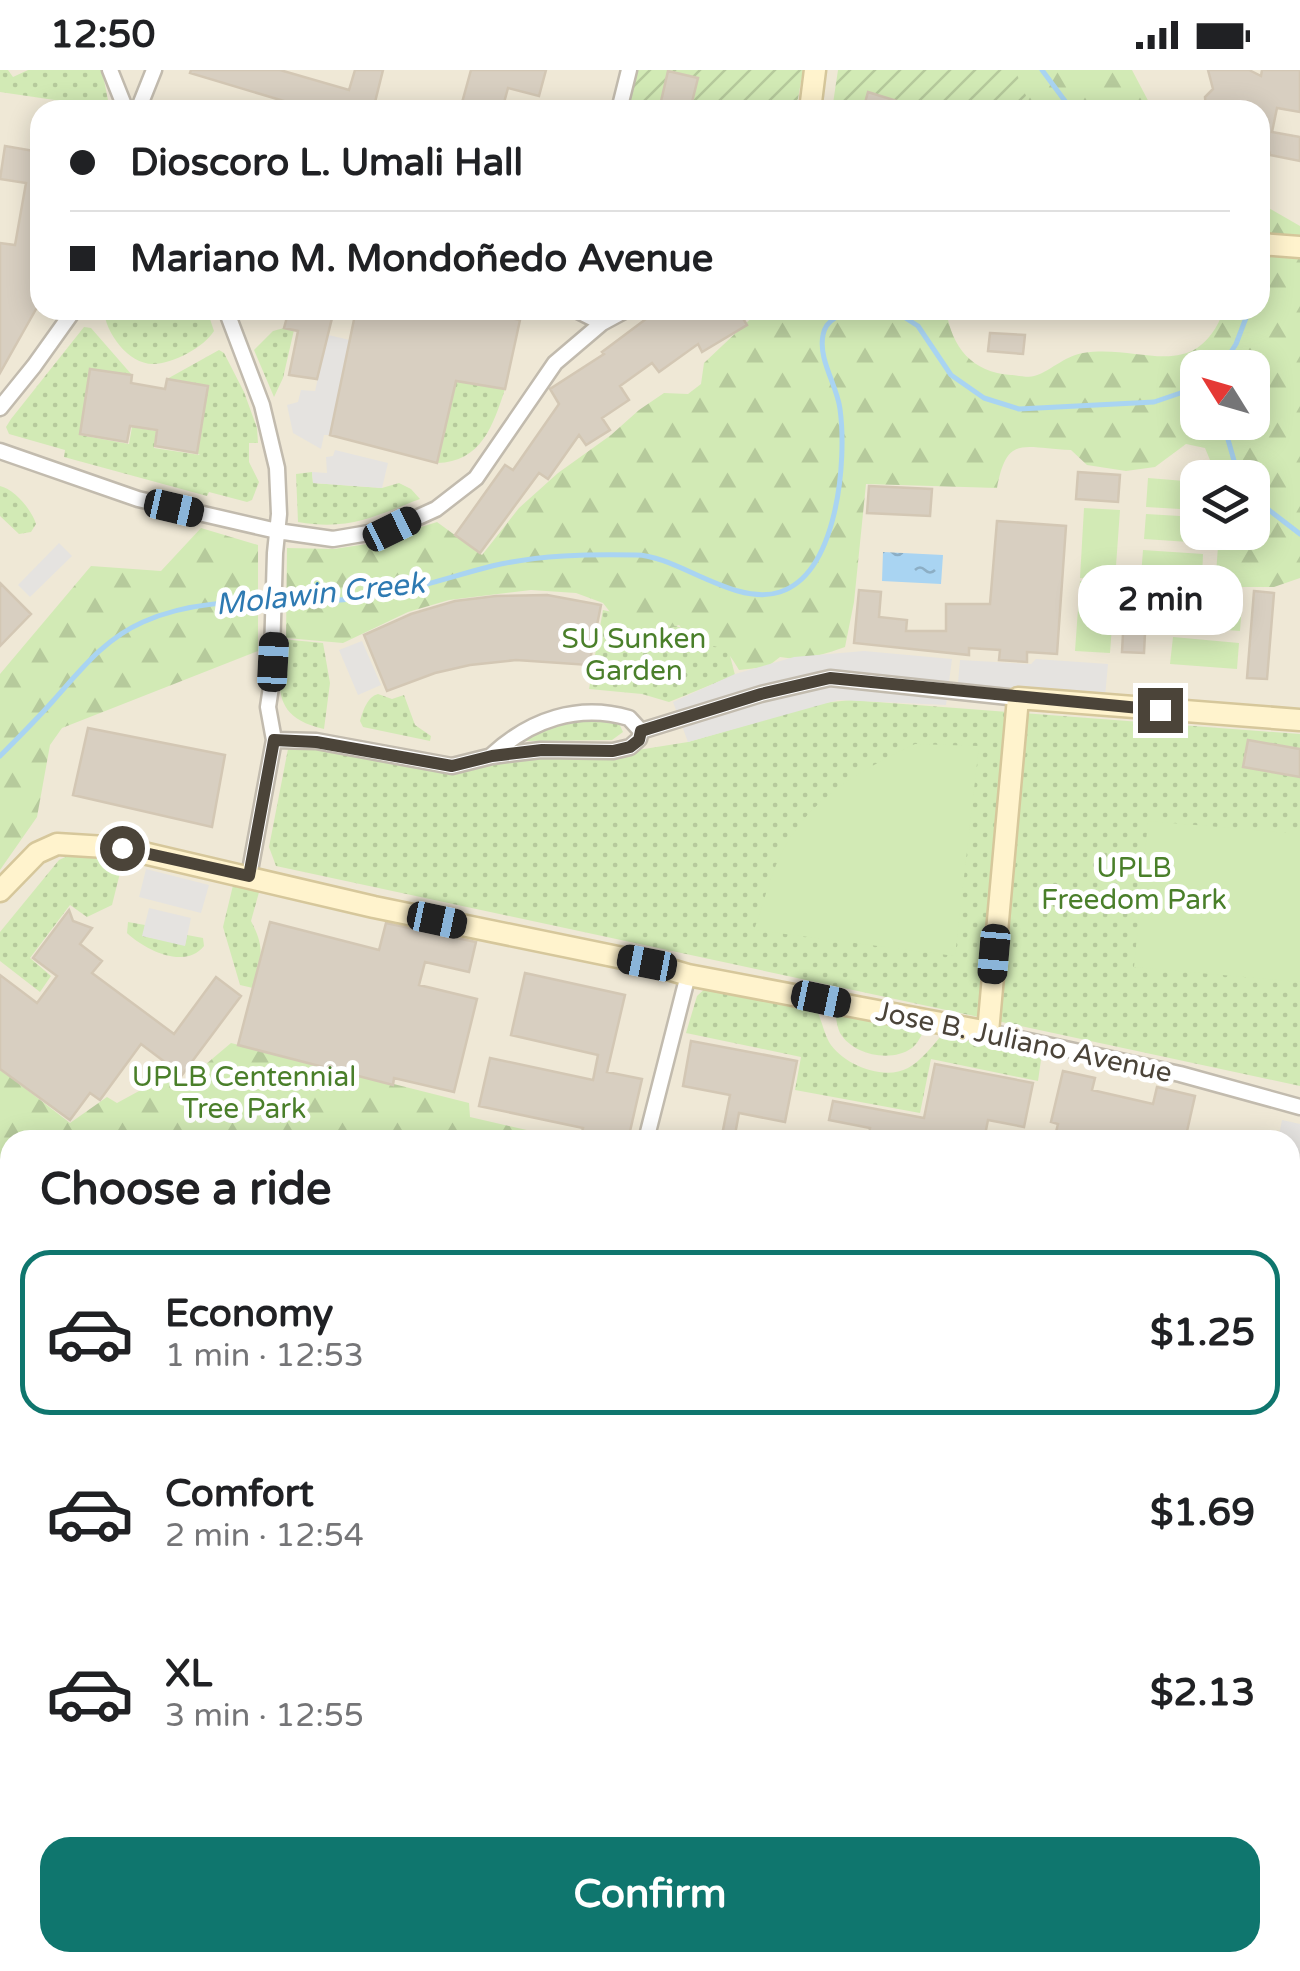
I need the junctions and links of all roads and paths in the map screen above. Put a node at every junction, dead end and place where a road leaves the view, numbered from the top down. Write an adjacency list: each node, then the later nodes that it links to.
1 (154, 70): 7 (street)
2 (629, 70): 8 (street)
3 (815, 70): 9 (street)
4 (110, 72): 5 (street); 6 (street)
5 (113, 100)
6 (122, 100)
7 (142, 100)
8 (622, 100)
9 (811, 100)
10 (1270, 245): 11 (street)
11 (1300, 247)
12 (67, 320): 17 (street)
13 (230, 320): 19 (street)
14 (595, 320): 16 (street)
15 (609, 320): 16 (street)
16 (602, 324): 19 (street)
17 (0, 408)
18 (0, 451): 19 (street)
19 (277, 531): 23 (street)
20 (1018, 698): 21 (street); 22 (street); 28 (street)
21 (1300, 720)
22 (641, 731): 24 (street); 24 (street)
23 (274, 740): 24 (street); 25 (street)
24 (492, 756)
25 (249, 876): 26 (street, Jose B. Juliano Avenue); 27 (street, Jose B. Juliano Avenue)
26 (0, 890)
27 (688, 975): 28 (street, Jose B. Juliano Avenue); 30 (street)
28 (988, 1032): 29 (street, Jose B. Juliano Avenue)
29 (1300, 1107)
30 (649, 1130)

